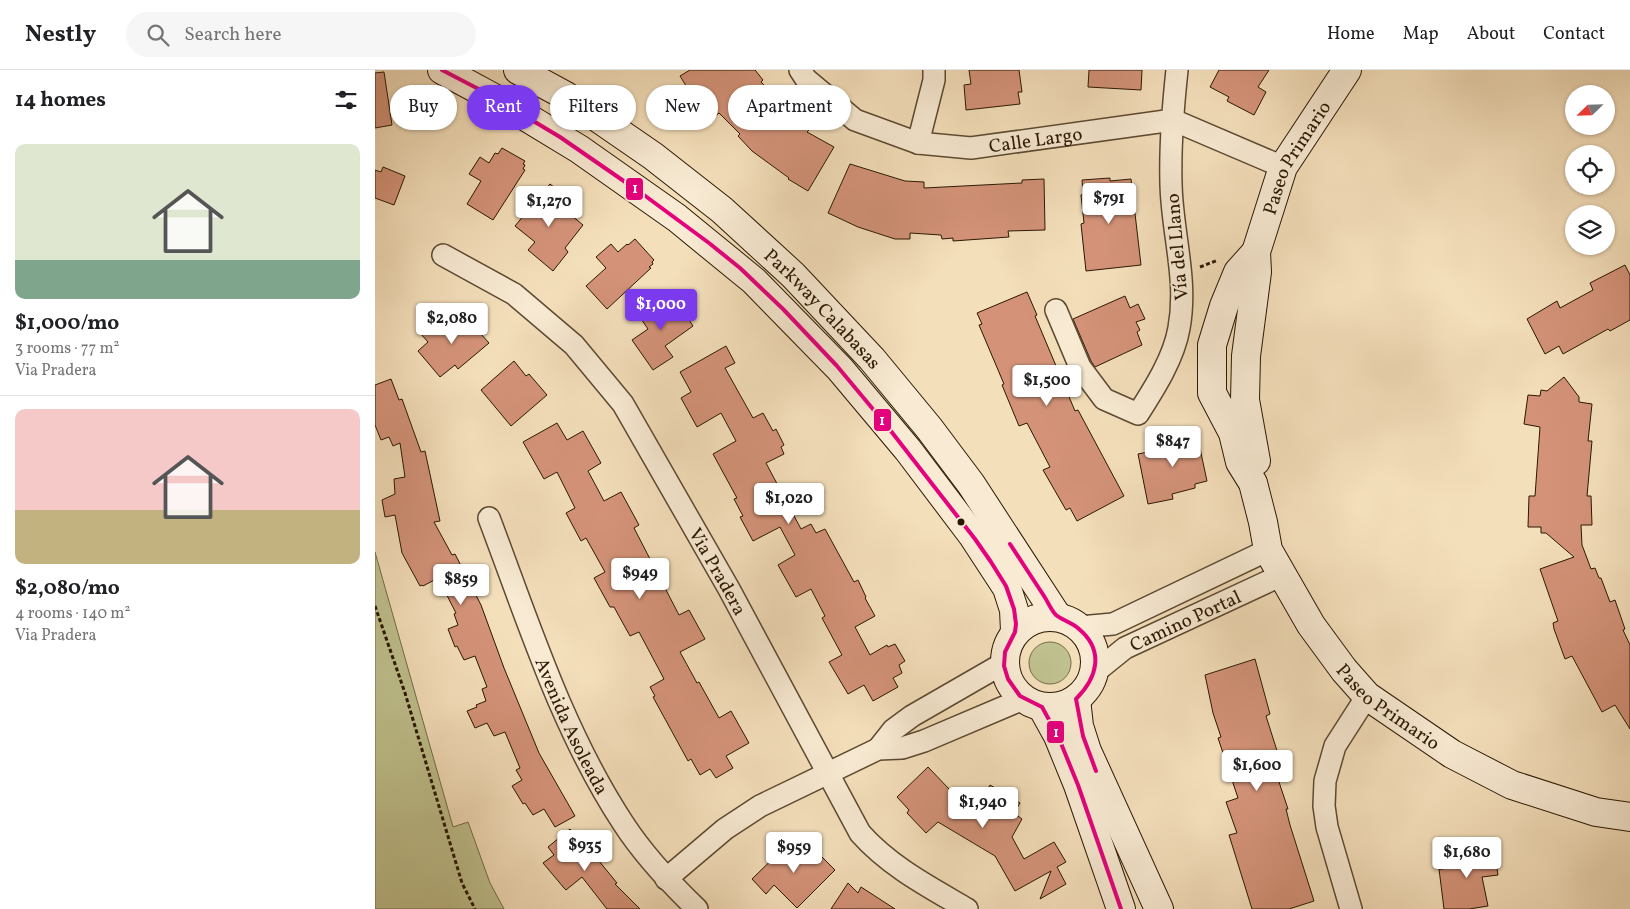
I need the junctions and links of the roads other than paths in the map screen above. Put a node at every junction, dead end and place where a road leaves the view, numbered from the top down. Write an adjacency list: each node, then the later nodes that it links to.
1 (442, 70): 16 (street, Parkway Calabasas)
2 (519, 70): 15 (street, Parkway Calabasas)
3 (800, 70): 8 (street, Calle Largo)
4 (934, 70): 8 (street)
5 (1177, 70): 7 (street, Vía del Llano)
6 (1347, 70): 9 (street, Paseo Primario)
7 (1173, 120): 8 (street, Calle Largo); 9 (street); 11 (street, Vía del Llano)
8 (918, 143)
9 (1283, 167): 13 (street, Paseo Primario)
10 (443, 255): 25 (street, Via Pradera)
11 (1056, 310)
12 (489, 518): 27 (street, Avenida Asoleada)
13 (1268, 550): 14 (street, Paseo Primario); 15 (street, Camino Portal)
14 (1283, 575): 18 (street, Camino Portal); 19 (street, Paseo Primario)
15 (1068, 622): 16 (street); 18 (street)
16 (1015, 631): 17 (street)
17 (1004, 663): 20 (street); 22 (street)
18 (1094, 673): 21 (street)
19 (1367, 696): 26 (street, Paseo Primario); 32 (street)
20 (941, 699): 23 (street); 24 (street)
21 (1076, 699): 22 (street); 31 (street)
22 (1033, 703): 23 (street); 30 (street)
23 (955, 728): 24 (street)
24 (878, 749): 25 (street)
25 (828, 773): 27 (street); 29 (street, Via Pradera)
26 (1630, 817)
27 (667, 879): 28 (street, Avenida Asoleada)
28 (697, 909)
29 (967, 909)
30 (1121, 909)
31 (1159, 909)
32 (1351, 909)

